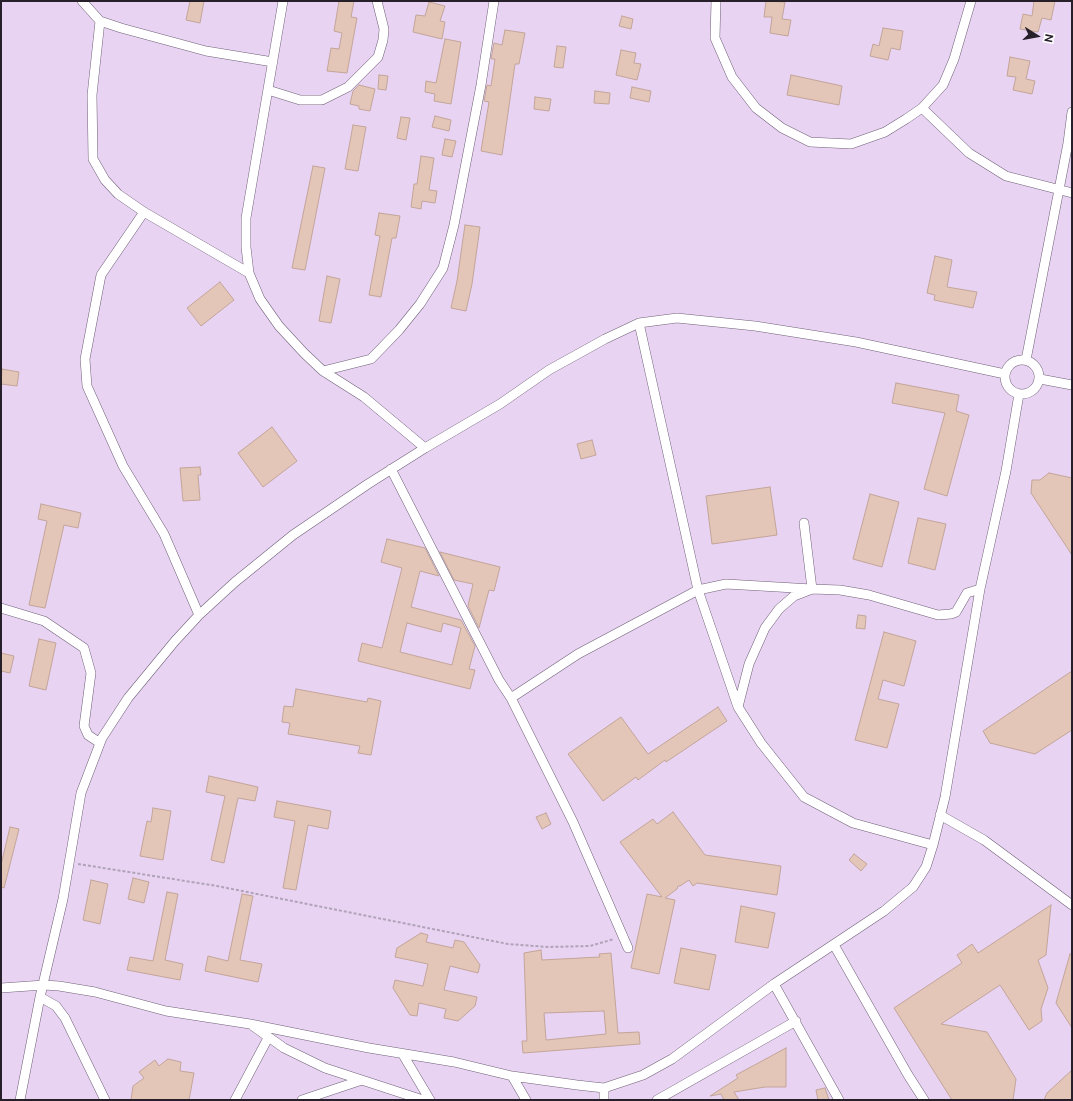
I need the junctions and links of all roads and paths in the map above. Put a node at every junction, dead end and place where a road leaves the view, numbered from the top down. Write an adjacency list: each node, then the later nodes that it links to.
1 (82, 1): 7 (street)
2 (283, 1): 8 (street)
3 (377, 1): 9 (street)
4 (494, 1): 18 (street)
5 (716, 1): 10 (street)
6 (972, 1): 10 (street)
7 (100, 22): 8 (street); 14 (street)
8 (273, 62): 9 (street)
9 (268, 90): 15 (street)
10 (922, 108): 12 (street)
11 (1072, 112): 12 (street)
12 (1058, 190): 13 (street); 17 (street)
13 (1072, 193)
14 (144, 212): 15 (street); 30 (street)
15 (250, 273): 18 (street)
16 (639, 323): 19 (street); 23 (street); 28 (street)
17 (1026, 360): 19 (street); 20 (street)
18 (324, 371): 23 (street)
19 (1005, 374): 22 (street)
20 (1040, 380): 21 (street); 22 (street)
21 (1072, 385)
22 (1019, 394): 27 (street)
23 (424, 448): 24 (street)
24 (391, 469): 30 (street); 31 (street)
25 (804, 522): 26 (street)
26 (812, 588): 27 (street); 28 (street); 32 (street)
27 (980, 589): 34 (street)
28 (698, 590): 31 (street); 32 (street)
29 (1, 608): 33 (street)
30 (199, 615): 33 (street)
31 (511, 698): 38 (street)
32 (738, 707): 35 (street)
33 (100, 743): 36 (street)
34 (940, 815): 35 (street); 37 (street)
35 (933, 845): 39 (street)
36 (68, 862): 38 (path); 41 (street)
37 (1072, 905)
38 (623, 936): 40 (street)
39 (834, 945): 42 (street); 62 (street)
40 (628, 948)
41 (44, 984): 43 (street); 44 (street); 46 (street)
42 (774, 984): 45 (street); 51 (street)
43 (1, 988)
44 (40, 997): 52 (street); 53 (street)
45 (796, 1021): 60 (street); 61 (street)
46 (250, 1024): 47 (street); 48 (street)
47 (268, 1038): 50 (street); 54 (street)
48 (402, 1053): 49 (street); 57 (street)
49 (512, 1076): 51 (street); 58 (street)
50 (362, 1080): 55 (street); 56 (street)
51 (604, 1088): 59 (street)
52 (20, 1100)
53 (105, 1100)
54 (235, 1100)
55 (302, 1100)
56 (423, 1100)
57 (430, 1100)
58 (526, 1100)
59 (604, 1100)
60 (657, 1100)
61 (839, 1100)
62 (924, 1100)

